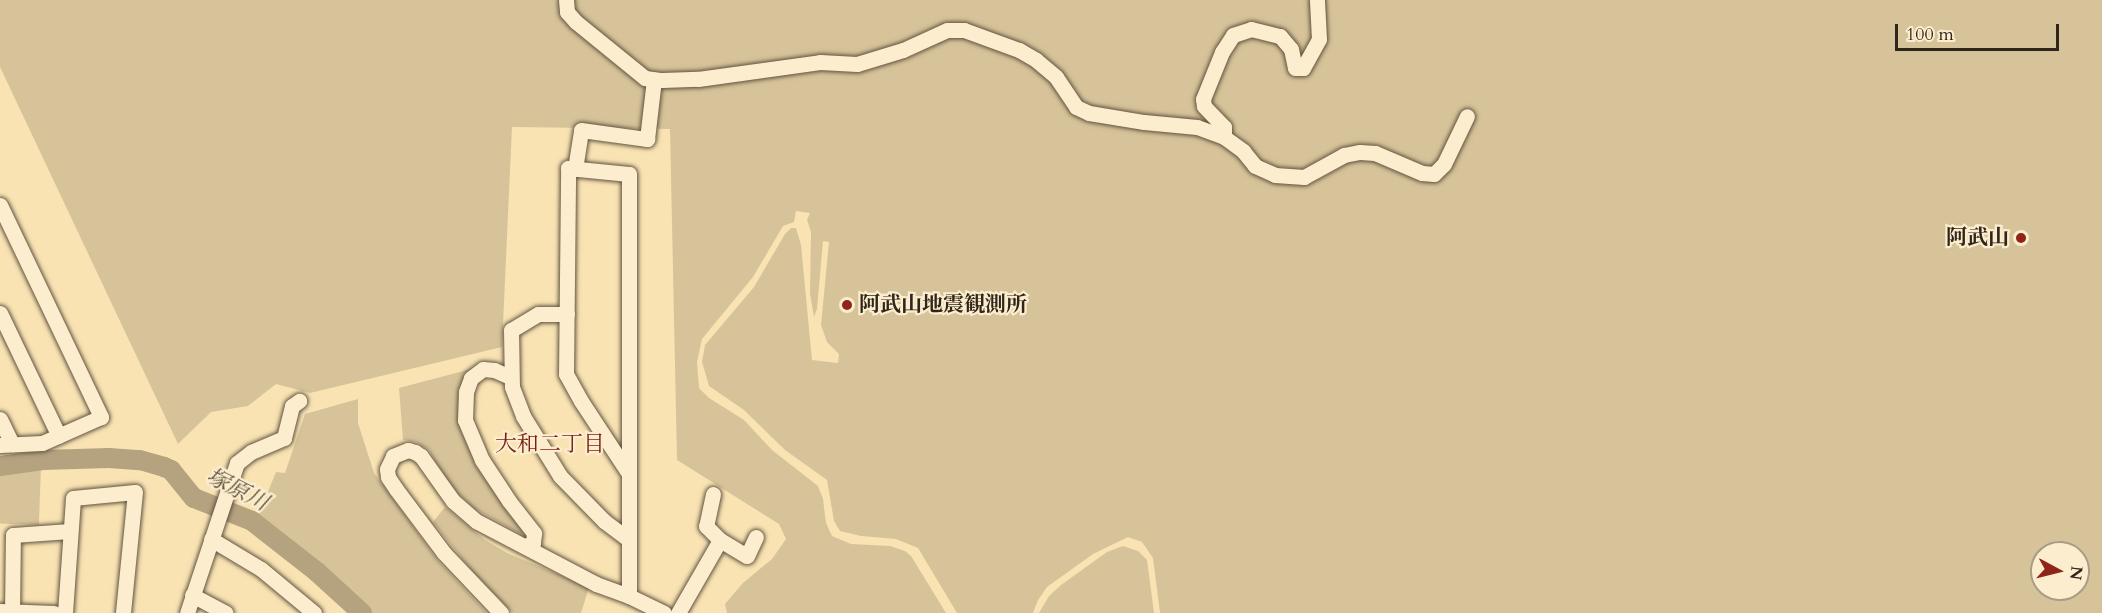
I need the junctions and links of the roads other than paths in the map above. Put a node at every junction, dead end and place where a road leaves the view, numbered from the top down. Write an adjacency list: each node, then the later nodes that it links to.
1 (566, 0): 3 (street)
2 (1317, 0): 5 (street)
3 (654, 79): 5 (street); 6 (street)
4 (1467, 116): 5 (street)
5 (1224, 137)
6 (575, 169): 9 (street); 15 (street)
7 (1, 209): 13 (street)
8 (0, 313): 13 (street)
9 (567, 314): 10 (street); 15 (street)
10 (510, 377): 18 (street); 21 (street)
11 (299, 401): 20 (street)
12 (0, 419): 14 (street)
13 (59, 436): 14 (street)
14 (6, 444)
15 (629, 474): 21 (street)
16 (713, 494): 22 (street)
17 (70, 531): 27 (street); 29 (street); 30 (street)
18 (534, 533): 23 (street); 24 (street)
19 (756, 537): 22 (street)
20 (211, 539): 25 (street); 33 (street)
21 (628, 539): 26 (street)
22 (720, 540): 36 (street)
23 (525, 546): 24 (street); 34 (street)
24 (578, 574): 26 (street)
25 (192, 595): 31 (street); 32 (street)
26 (628, 596): 35 (street)
27 (8, 611): 28 (street)
28 (54, 613)
29 (65, 613)
30 (123, 613)
31 (187, 613)
32 (226, 613)
33 (314, 613)
34 (501, 613)
35 (664, 613)
36 (678, 613)

